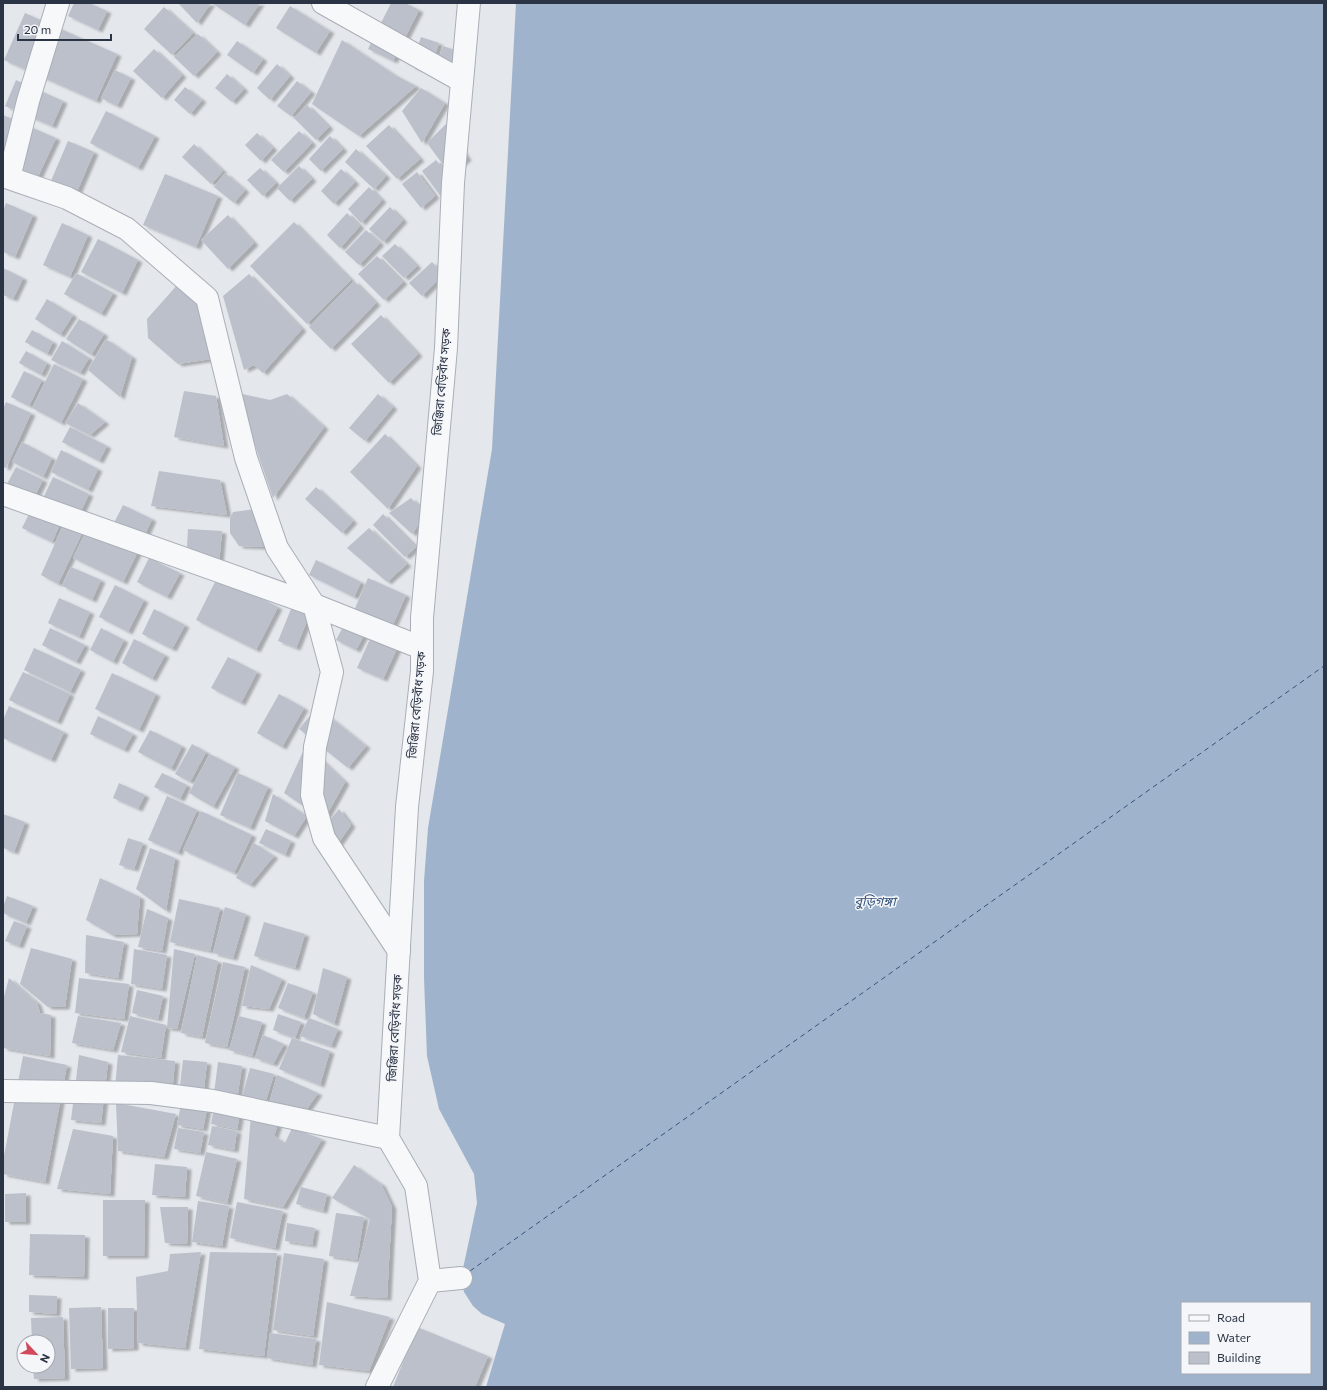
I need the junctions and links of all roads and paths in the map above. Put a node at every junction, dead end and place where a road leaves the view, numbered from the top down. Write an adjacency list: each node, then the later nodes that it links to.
1 (58, 3): 5 (street)
2 (323, 3): 4 (street)
3 (469, 3): 4 (street, জিঞ্জিরা বেড়িবাঁধ সড়ক)
4 (462, 81): 8 (street, জিঞ্জিরা বেড়িবাঁধ সড়ক)
5 (6, 177): 7 (street)
6 (3, 494): 7 (street)
7 (314, 605): 8 (street); 9 (street)
8 (422, 648): 9 (street, জিঞ্জিরা বেড়িবাঁধ সড়ক)
9 (399, 951): 11 (street, জিঞ্জিরা বেড়িবাঁধ সড়ক)
10 (3, 1091): 11 (street)
11 (388, 1138): 13 (street)
12 (461, 1278): 13 (street)
13 (430, 1281): 14 (street)
14 (376, 1387)

